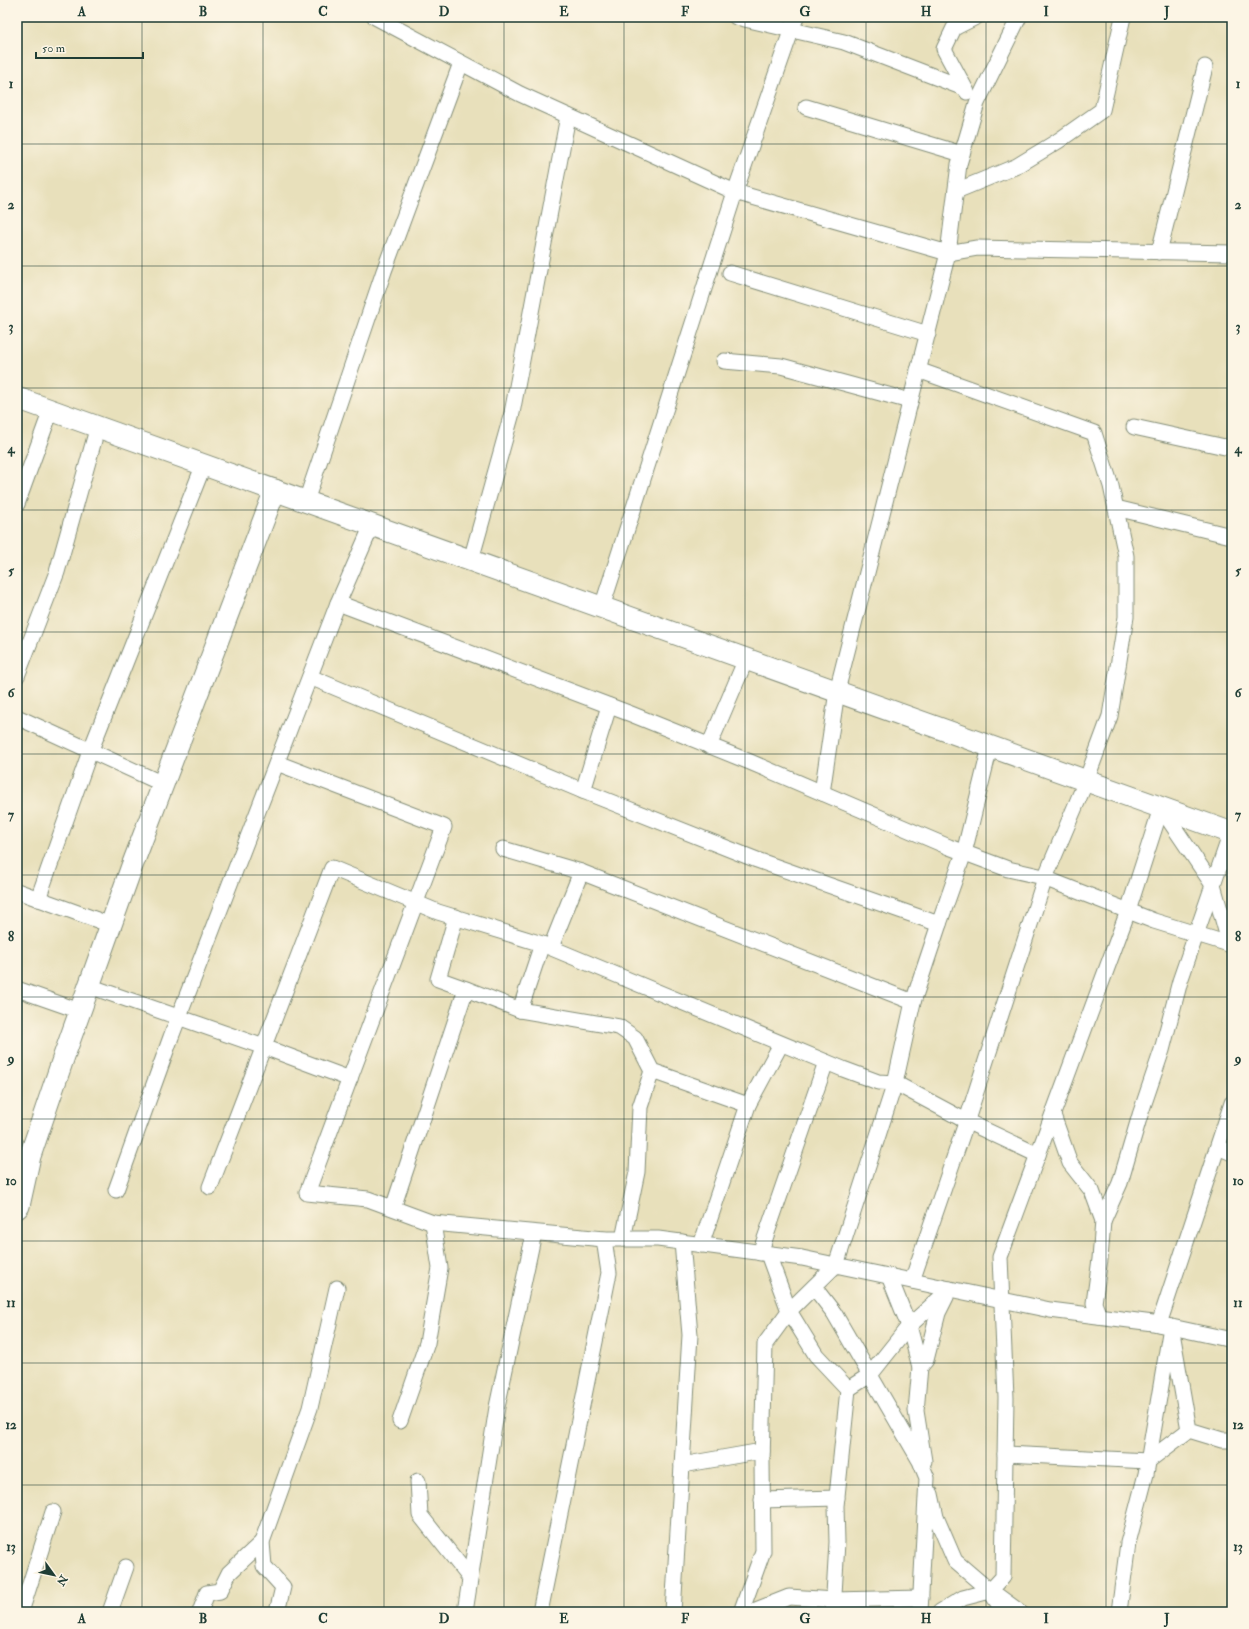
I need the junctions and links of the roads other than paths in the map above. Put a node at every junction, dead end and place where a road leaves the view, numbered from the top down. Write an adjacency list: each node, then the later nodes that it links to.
1 (375, 17): 7 (street)
2 (736, 17): 6 (street)
3 (976, 17): 9 (street)
4 (1019, 17): 11 (street)
5 (1124, 17): 14 (street)
6 (794, 24): 9 (street); 15 (street)
7 (461, 63): 12 (street); 31 (street)
8 (1205, 67): 16 (street)
9 (964, 88): 11 (street)
10 (806, 107): 13 (street)
11 (975, 109): 13 (street)
12 (568, 116): 15 (street); 36 (street)
13 (962, 154): 14 (street)
14 (956, 191): 17 (street)
15 (735, 192): 17 (street); 38 (street)
16 (1159, 252): 17 (street); 18 (street)
17 (948, 253): 20 (street)
18 (1232, 253)
19 (730, 273): 20 (street)
20 (928, 334): 22 (street)
21 (724, 361): 24 (street)
22 (918, 370): 24 (street); 33 (street)
23 (17, 398): 25 (main road)
24 (910, 401): 42 (street)
25 (51, 410): 26 (main road); 32 (street)
26 (98, 426): 29 (main road); 40 (street)
27 (1134, 427): 28 (street)
28 (1230, 445)
29 (204, 464): 30 (main road); 47 (street)
30 (275, 490): 31 (main road); 50 (main road)
31 (306, 501): 34 (main road)
32 (17, 504)
33 (1116, 508): 35 (street); 49 (street)
34 (372, 525): 36 (main road); 37 (street)
35 (1232, 534)
36 (471, 560): 38 (main road)
37 (338, 603): 41 (street); 43 (street)
38 (602, 608): 39 (main road)
39 (746, 659): 42 (main road); 45 (street)
40 (17, 676)
41 (310, 677): 48 (street); 51 (street)
42 (837, 692): 46 (main road); 52 (street)
43 (609, 706): 45 (street); 51 (street)
44 (17, 717): 47 (street)
45 (709, 746): 52 (street)
46 (990, 747): 49 (main road); 56 (street)
47 (91, 752): 50 (street); 61 (street)
48 (277, 763): 62 (street); 76 (street)
49 (1086, 781): 53 (main road); 58 (street)
50 (163, 784): 66 (main road)
51 (583, 790): 65 (street)
52 (822, 794): 56 (street)
53 (1161, 808): 54 (main road); 59 (street); 63 (street)
54 (1232, 833): 59 (street)
55 (504, 849): 57 (street)
56 (964, 853): 58 (street); 65 (street)
57 (581, 872): 68 (street); 73 (street)
58 (1045, 878): 63 (street); 86 (street)
59 (1213, 885): 67 (street); 69 (street)
60 (17, 891): 61 (street)
61 (38, 899): 66 (street)
62 (417, 903): 64 (street); 78 (street); 81 (street)
63 (1128, 911): 67 (street); 85 (street)
64 (456, 917): 68 (street); 72 (street)
65 (939, 924): 73 (street)
66 (111, 925): 70 (main road)
67 (1196, 935): 69 (street); 94 (street)
68 (546, 945): 74 (street); 77 (street)
69 (1231, 945)
70 (89, 986): 75 (main road); 76 (street)
71 (17, 989): 75 (street)
72 (466, 989): 74 (street); 93 (street)
73 (913, 1002): 82 (street)
74 (520, 1010): 80 (street)
75 (80, 1011): 92 (main road)
76 (179, 1018): 78 (street); 91 (street)
77 (781, 1044): 79 (street); 84 (street)
78 (264, 1047): 81 (street); 90 (street)
79 (826, 1062): 82 (street); 101 (street)
80 (652, 1071): 84 (street); 98 (street)
81 (350, 1079): 93 (street)
82 (895, 1083): 86 (street); 102 (street)
83 (1232, 1102): 87 (street)
84 (748, 1105): 100 (street)
85 (1053, 1115): 89 (street); 94 (street)
86 (966, 1121): 89 (street); 104 (street)
87 (1218, 1147): 88 (street); 111 (street)
88 (1232, 1153)
89 (1038, 1155): 108 (street)
90 (210, 1188)
91 (116, 1190)
92 (17, 1208)
93 (393, 1208): 95 (street)
94 (1103, 1221): 110 (street)
95 (433, 1223): 96 (street); 117 (street)
96 (534, 1232): 97 (street); 131 (street)
97 (604, 1239): 98 (street); 140 (street)
98 (623, 1239): 99 (street)
99 (682, 1242): 100 (street); 123 (street)
100 (701, 1245): 101 (street)
101 (764, 1253): 102 (street); 109 (street)
102 (836, 1265): 103 (street); 105 (street)
103 (889, 1276): 104 (street); 112 (street)
104 (912, 1281): 107 (street)
105 (814, 1287): 109 (street); 115 (street)
106 (338, 1288): 129 (street)
107 (950, 1289): 108 (street); 112 (street); 114 (street)
108 (1003, 1300): 110 (street); 121 (street)
109 (789, 1312): 116 (street); 120 (street)
110 (1099, 1316): 111 (street)
111 (1165, 1325): 113 (street); 118 (street); 122 (street)
112 (909, 1326): 114 (street); 115 (street)
113 (1232, 1340)
114 (920, 1367): 124 (street)
115 (870, 1375): 116 (street); 124 (street)
116 (848, 1389): 126 (street)
117 (400, 1421)
118 (1189, 1430): 119 (street); 122 (street)
119 (1232, 1440)
120 (762, 1451): 123 (street); 127 (street)
121 (1005, 1454): 122 (street); 132 (street)
122 (1148, 1461): 147 (street)
123 (682, 1465): 141 (street)
124 (927, 1478): 132 (street); 133 (street)
125 (418, 1481): 131 (street)
126 (837, 1498): 127 (street); 134 (street)
127 (762, 1500): 142 (street)
128 (53, 1512): 135 (street)
129 (262, 1542): 137 (street); 138 (street)
130 (126, 1567): 136 (street)
131 (470, 1578): 139 (street)
132 (990, 1591): 144 (street); 145 (street); 146 (street)
133 (921, 1605): 134 (street)
134 (833, 1606): 143 (street)
135 (21, 1612)
136 (110, 1612)
137 (200, 1612)
138 (277, 1612)
139 (465, 1612)
140 (540, 1612)
141 (673, 1612)
142 (741, 1612)
143 (751, 1612)
144 (940, 1612)
145 (1004, 1612)
146 (1020, 1612)
147 (1119, 1612)

